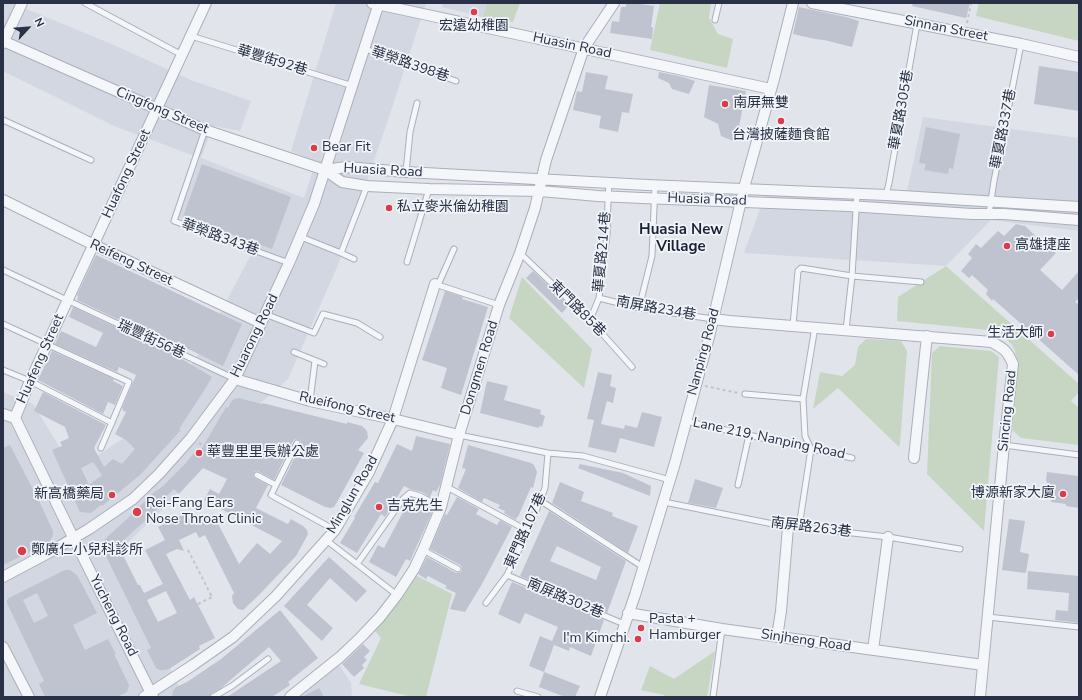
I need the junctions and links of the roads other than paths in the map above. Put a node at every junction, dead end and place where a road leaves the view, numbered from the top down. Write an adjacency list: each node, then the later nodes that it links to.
1 (22, 3): 12 (street)
2 (85, 3): 16 (lane)
3 (206, 3): 11 (street, Huafong Street)
4 (614, 3): 14 (street, Dongmen Road)
5 (719, 3): 9 (lane)
6 (792, 3): 20 (street, Nanping Road)
7 (812, 3): 10 (street, Sinnan Street)
8 (377, 4): 14 (street, Huasin Road); 15 (street, Huarong Road)
9 (715, 20)
10 (917, 24): 13 (street, Sinnan Street); 36 (lane, 華夏路305巷)
11 (191, 36): 16 (street, Huafong Street); 19 (lane, 華豐街92巷)
12 (3, 42): 22 (street, Cingfong Street)
13 (1021, 44): 17 (street, Sinnan Street); 41 (lane, 華夏路337巷)
14 (584, 48): 20 (street, Huasin Road); 28 (street, Dongmen Road)
15 (365, 49): 18 (lane, 華榮路398巷); 19 (street, Huarong Road)
16 (182, 55): 22 (street, Huafong Street)
17 (1079, 57)
18 (456, 81)
19 (353, 86): 26 (street, Huarong Road)
20 (771, 89): 32 (street, Nanping Road)
21 (417, 103): 27 (lane)
22 (157, 109): 24 (street, Cingfong Street); 47 (street, Huafong Street)
23 (3, 120): 25 (lane)
24 (205, 130): 26 (street, Cingfong Street); 53 (lane, 華榮路343巷)
25 (91, 160)
26 (326, 170): 27 (street, Huasia Road); 31 (street, Huasia Road); 46 (street, Huarong Road)
27 (406, 172): 28 (street, Huasia Road)
28 (542, 180): 29 (street, Huasia Road); 34 (street, Dongmen Road)
29 (609, 182): 30 (street, Huasia Road); 37 (lane, 華夏路214巷)
30 (655, 185): 32 (street, Huasia Road); 38 (lane)
31 (367, 186): 33 (street, Huasia Road); 50 (lane)
32 (744, 188): 35 (street, Huasia Road); 40 (street, Nanping Road)
33 (429, 189): 34 (street, Huasia Road); 52 (lane)
34 (540, 191): 37 (street, Huasia Road); 49 (street, Dongmen Road)
35 (857, 194): 36 (street, Huasia Road); 42 (lane)
36 (886, 195): 41 (street, Huasia Road)
37 (608, 196): 38 (street, Huasia Road); 58 (lane, 華夏路214巷)
38 (655, 198): 40 (street, Huasia Road); 61 (lane)
39 (3, 200): 47 (street, Reifeng Street)
40 (741, 201): 42 (street, Huasia Road); 63 (street, Nanping Road)
41 (990, 202): 43 (street, Huasia Road); 44 (lane, 華夏路337巷)
42 (857, 206): 44 (street, Huasia Road); 55 (lane)
43 (1079, 207)
44 (989, 214): 45 (street, Huasia Road)
45 (1079, 220)
46 (301, 237): 50 (lane); 53 (street, Huarong Road)
47 (94, 245): 59 (street, Huafong Street); 66 (street, Reifeng Street)
48 (454, 249): 57 (lane)
49 (520, 253): 60 (street, Dongmen Road); 64 (lane, 東門路85巷)
50 (341, 254): 51 (lane)
51 (354, 259)
52 (407, 262)
53 (289, 263): 62 (street, Huarong Road)
54 (3, 270): 59 (lane, 瑞豐街56巷)
55 (852, 276): 56 (lane); 67 (lane); 69 (lane)
56 (921, 282)
57 (437, 285): 60 (lane); 85 (street, Minglun Road)
58 (599, 298): 61 (lane, 南屏路234巷); 64 (lane, 華夏路214巷)
59 (68, 301): 72 (street, Huafeng Street); 78 (lane, 瑞豐街56巷)
60 (499, 305): 89 (street, Dongmen Road)
61 (639, 308): 63 (lane, 南屏路234巷)
62 (266, 314): 66 (street, Huarong Road); 71 (lane)
63 (713, 319): 67 (street, Sincing Road); 86 (street, Nanping Road)
64 (590, 320): 76 (lane, 東門路85巷)
65 (3, 324): 72 (lane)
66 (260, 324): 78 (street, Huarong Road)
67 (793, 325): 68 (street, Sincing Road)
68 (815, 327): 69 (street, Sincing Road); 81 (lane)
69 (846, 330): 70 (street, Sincing Road)
70 (927, 336): 91 (street, Sincing Road); 97 (street)
71 (380, 337)
72 (48, 344): 79 (street, Huafeng Street); 87 (lane)
73 (294, 352): 74 (lane)
74 (315, 361): 75 (lane); 82 (lane)
75 (324, 364)
76 (632, 367)
77 (3, 370): 79 (lane)
78 (235, 379): 82 (street, Rueifong Street); 111 (street, Huarong Road)
79 (30, 381): 84 (street, Huafeng Street); 87 (lane)
80 (745, 394): 81 (lane)
81 (803, 399): 93 (lane)
82 (310, 401): 85 (street, Rueifong Street)
83 (3, 414): 84 (street)
84 (15, 418): 111 (street, Yucheng Road)
85 (393, 419): 89 (street, Rueifong Street); 108 (street, Minglun Road)
86 (685, 421): 88 (lane, Lane 219, Nanping Road); 99 (street, Nanping Road)
87 (112, 423): 92 (lane)
88 (749, 435): 93 (lane, Lane 219, Nanping Road); 101 (lane)
89 (459, 436): 94 (lane); 102 (street, Dongmen Road)
90 (297, 443): 100 (lane)
91 (1004, 445): 95 (lane); 123 (street, Sincing Road)
92 (101, 448)
93 (811, 449): 96 (lane, Lane 219, Nanping Road); 107 (lane)
94 (548, 452): 99 (lane); 103 (lane, 東門路107巷)
95 (1079, 455)
96 (852, 458)
97 (914, 458)
98 (257, 475): 100 (lane)
99 (670, 480): 104 (street, Nanping Road)
100 (276, 485): 108 (lane)
101 (738, 485)
102 (447, 487): 105 (street, Dongmen Road); 109 (lane)
103 (540, 501): 109 (lane, 東門路107巷); 116 (lane)
104 (664, 502): 106 (lane, 南屏路263巷); 116 (street, Nanping Road)
105 (441, 507): 114 (street, Dongmen Road); 115 (lane)
106 (788, 527): 107 (lane, 南屏路263巷); 127 (street)
107 (798, 527): 110 (lane, 南屏路263巷)
108 (335, 530): 112 (street, Minglun Road)
109 (528, 531): 118 (lane, 東門路107巷)
110 (888, 537): 113 (lane, 南屏路263巷); 129 (street)
111 (74, 538): 119 (street, Huarong Road); 133 (street, Yucheng Road)
112 (326, 540): 115 (lane); 133 (street, Minglun Road)
113 (960, 548)
114 (423, 550): 117 (lane); 120 (street, Dongmen Road)
115 (357, 564): 120 (lane)
116 (643, 567): 122 (street, Nanping Road)
117 (458, 569)
118 (507, 575): 121 (lane, 東門路107巷); 124 (lane, 南屏路302巷)
119 (3, 577)
120 (397, 595): 136 (street, Dongmen Road)
121 (486, 603)
122 (628, 612): 124 (street, Nanping Road); 126 (street, Sinjheng Road)
123 (988, 617): 125 (lane); 131 (street, Sincing Road)
124 (624, 624): 138 (street, Nanping Road)
125 (1079, 627)
126 (722, 629): 127 (street, Sinjheng Road); 139 (lane)
127 (777, 636): 129 (street, Sinjheng Road)
128 (3, 647): 134 (street)
129 (873, 650): 131 (street, Sinjheng Road)
130 (268, 659): 135 (lane)
131 (983, 665): 140 (street, Sincing Road)
132 (518, 691): 137 (lane)
133 (149, 696)
134 (29, 697)
135 (213, 697)
136 (290, 697)
137 (538, 697)
138 (600, 697)
139 (713, 697)
140 (980, 697)

